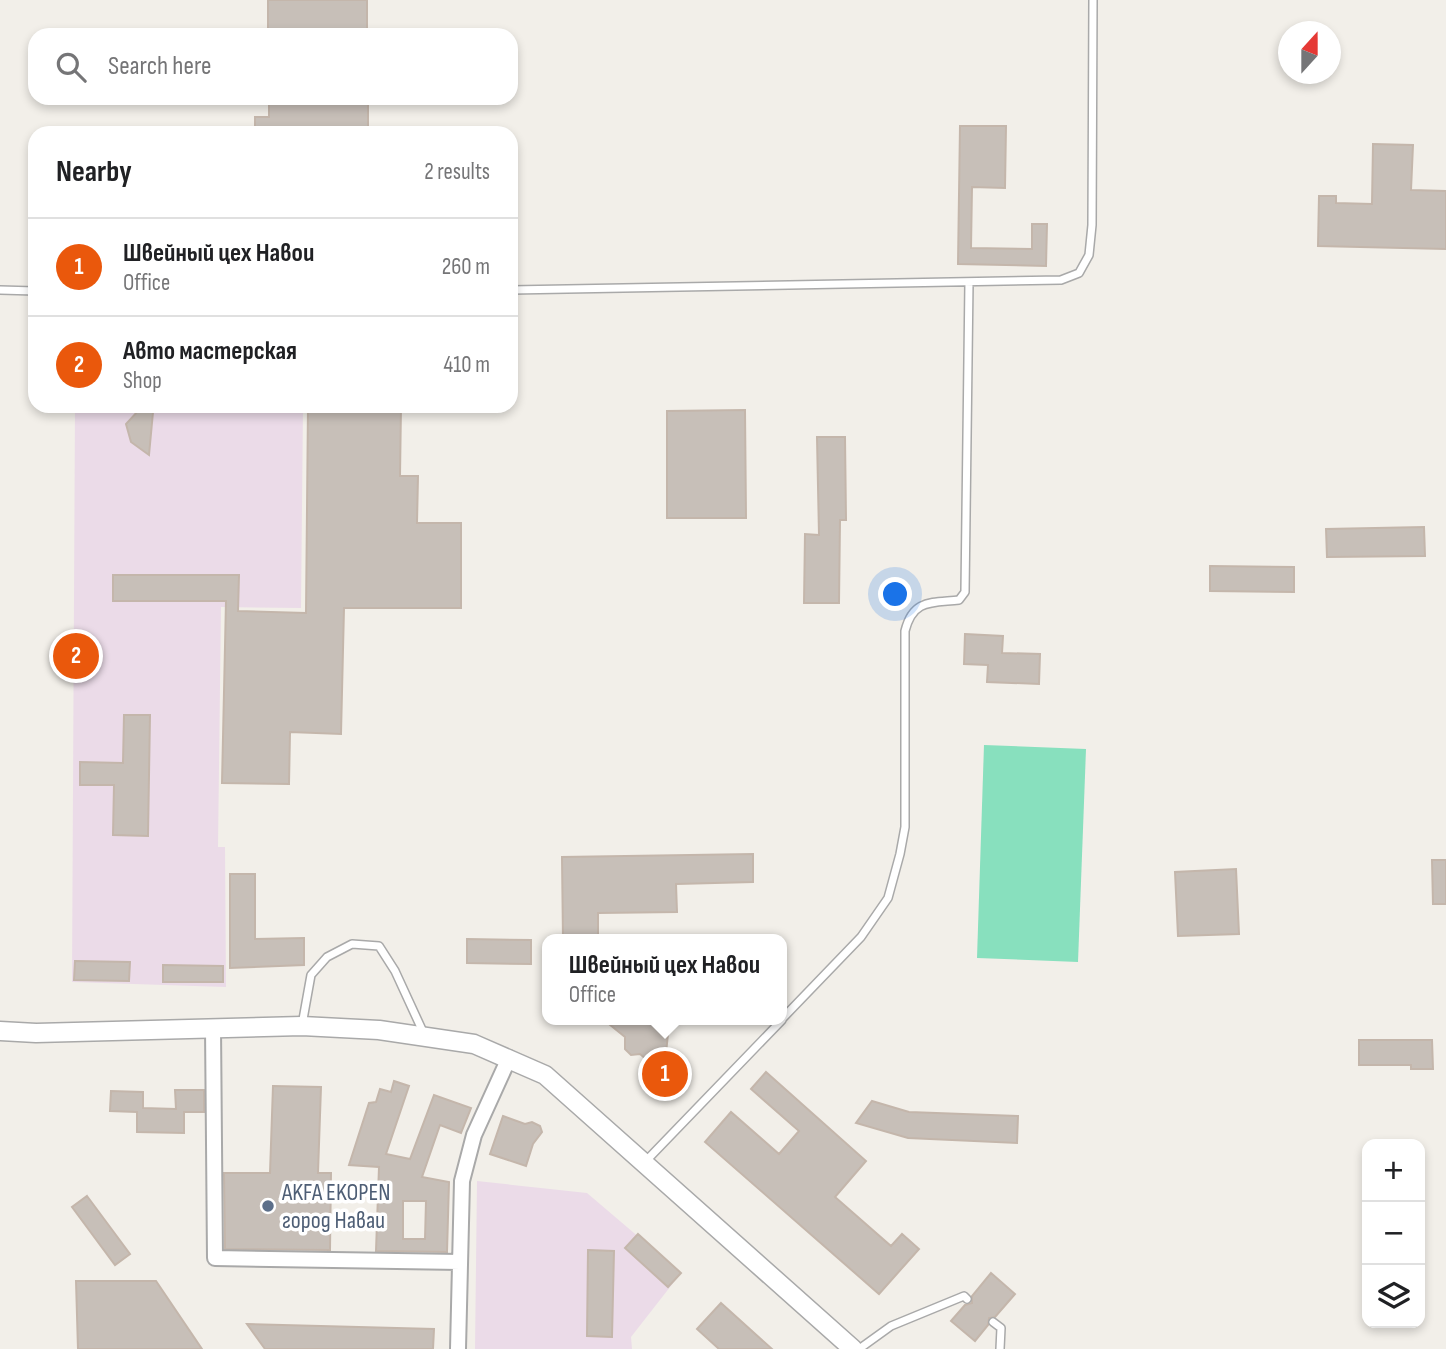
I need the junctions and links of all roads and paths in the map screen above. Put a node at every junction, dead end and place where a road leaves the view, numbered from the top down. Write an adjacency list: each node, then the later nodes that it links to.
1 (1093, 0): 2 (lane)
2 (969, 282): 4 (lane); 6 (lane)
3 (0, 290): 5 (lane)
4 (518, 290)
5 (28, 291)
6 (787, 1015)
7 (777, 1025): 13 (lane)
8 (302, 1026): 9 (street); 11 (street); 11 (lane)
9 (213, 1028): 10 (street); 14 (street)
10 (0, 1031)
11 (424, 1035): 12 (street)
12 (509, 1058): 13 (street); 14 (street)
13 (644, 1163): 18 (street)
14 (460, 1262): 17 (street)
15 (967, 1299): 19 (lane)
16 (993, 1321): 20 (lane)
17 (458, 1349)
18 (853, 1349)
19 (859, 1349)
20 (1000, 1349)

